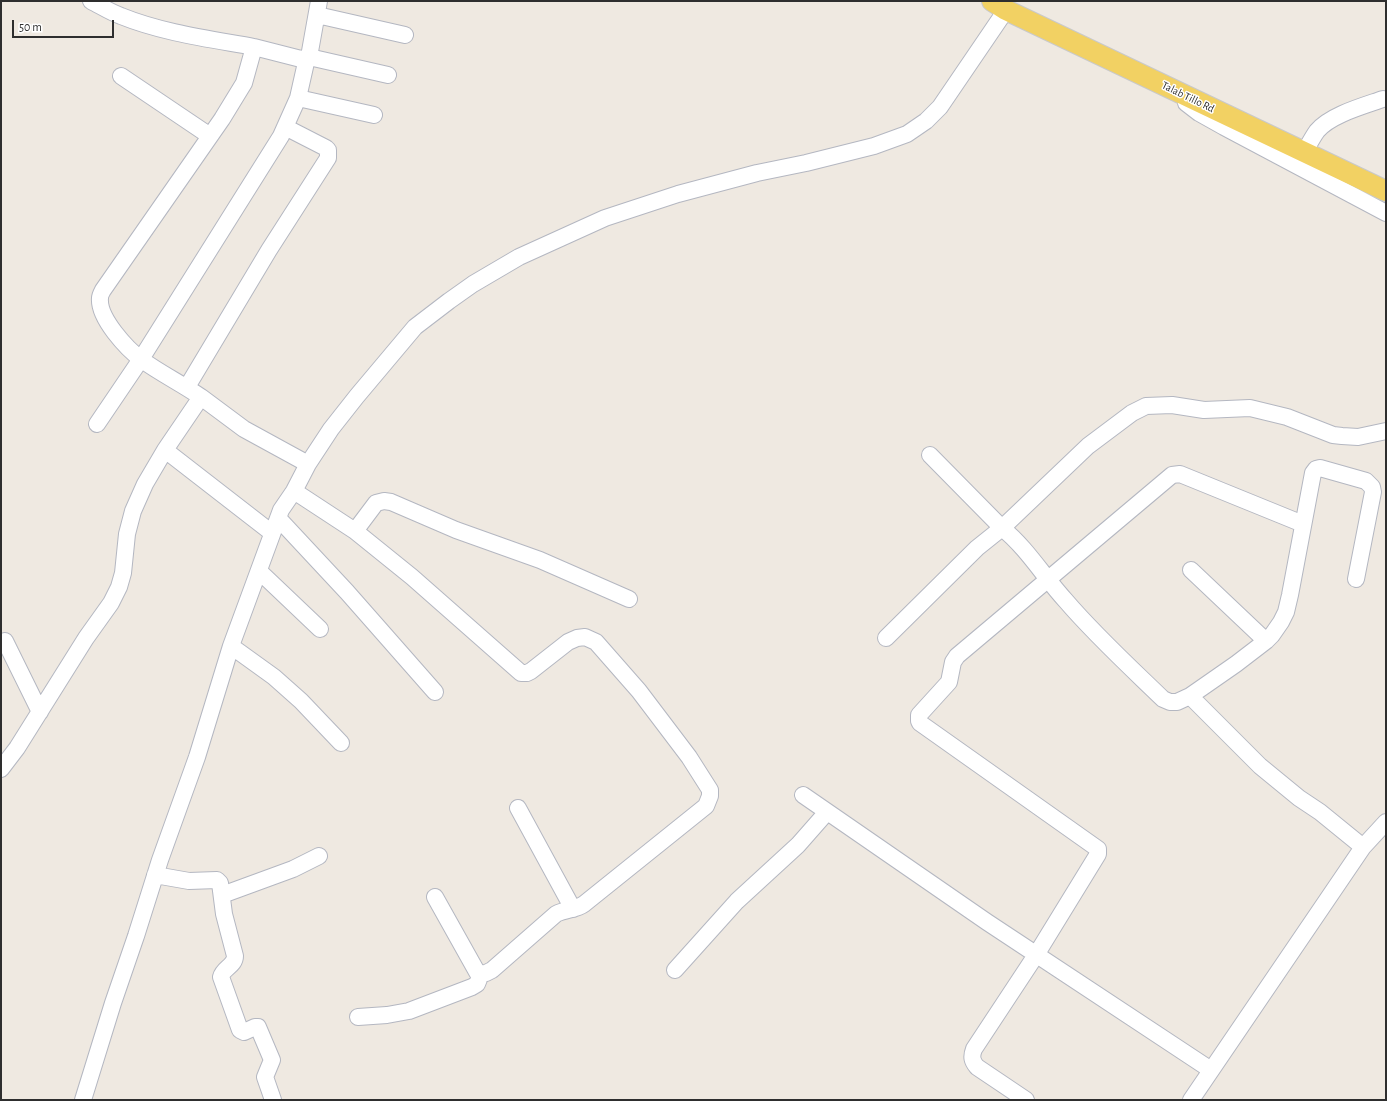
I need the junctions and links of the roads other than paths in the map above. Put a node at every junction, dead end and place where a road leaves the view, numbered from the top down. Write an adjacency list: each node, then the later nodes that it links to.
1 (91, 1): 5 (street)
2 (996, 3): 9 (main road, Talab Tillo Rd); 25 (street)
3 (318, 8): 4 (street); 6 (street)
4 (405, 35)
5 (254, 47): 6 (street); 14 (street)
6 (308, 58): 7 (street); 10 (street)
7 (388, 75)
8 (121, 76): 14 (street)
9 (1160, 84): 15 (main road, Talab Tillo Rd); 17 (street)
10 (298, 98): 12 (street); 13 (street)
11 (1383, 99): 15 (street)
12 (374, 115)
13 (285, 127): 18 (street); 19 (street)
14 (210, 136): 18 (street)
15 (1304, 153): 16 (main road, Talab Tillo Rd)
16 (1386, 191)
17 (1386, 213)
18 (141, 359): 19 (street); 21 (street)
19 (187, 387): 20 (street)
20 (201, 397): 23 (street); 25 (street)
21 (97, 424)
22 (1386, 431): 30 (street)
23 (165, 450): 28 (street); 43 (street)
24 (930, 455): 30 (street)
25 (308, 464): 26 (street)
26 (294, 491): 28 (street); 29 (street)
27 (1303, 524): 33 (street); 34 (street); 38 (street)
28 (275, 525): 32 (street); 41 (street)
29 (355, 531): 35 (street); 55 (street)
30 (1007, 532): 34 (street); 37 (street)
31 (1191, 570): 38 (street)
32 (259, 571): 36 (street); 40 (street)
33 (1356, 579)
34 (1048, 580): 42 (street); 56 (street)
35 (629, 599)
36 (320, 629)
37 (886, 638)
38 (1266, 640): 42 (street)
39 (5, 641): 43 (street)
40 (231, 646): 44 (street); 52 (street)
41 (435, 692)
42 (1190, 696): 50 (street)
43 (40, 712): 45 (street)
44 (341, 742)
45 (1, 769)
46 (803, 795): 48 (street)
47 (518, 808): 55 (street)
48 (827, 812): 56 (street); 57 (street)
49 (1386, 822): 50 (street)
50 (1363, 847): 60 (street)
51 (320, 856): 53 (street)
52 (155, 875): 53 (street); 61 (street)
53 (222, 895): 62 (street)
54 (435, 897): 58 (street)
55 (573, 909): 58 (street)
56 (1036, 954): 60 (street); 63 (street)
57 (675, 970)
58 (481, 974): 59 (street)
59 (358, 1017)
60 (1211, 1070): 64 (street)
61 (83, 1100)
62 (273, 1100)
63 (1026, 1100)
64 (1191, 1100)

